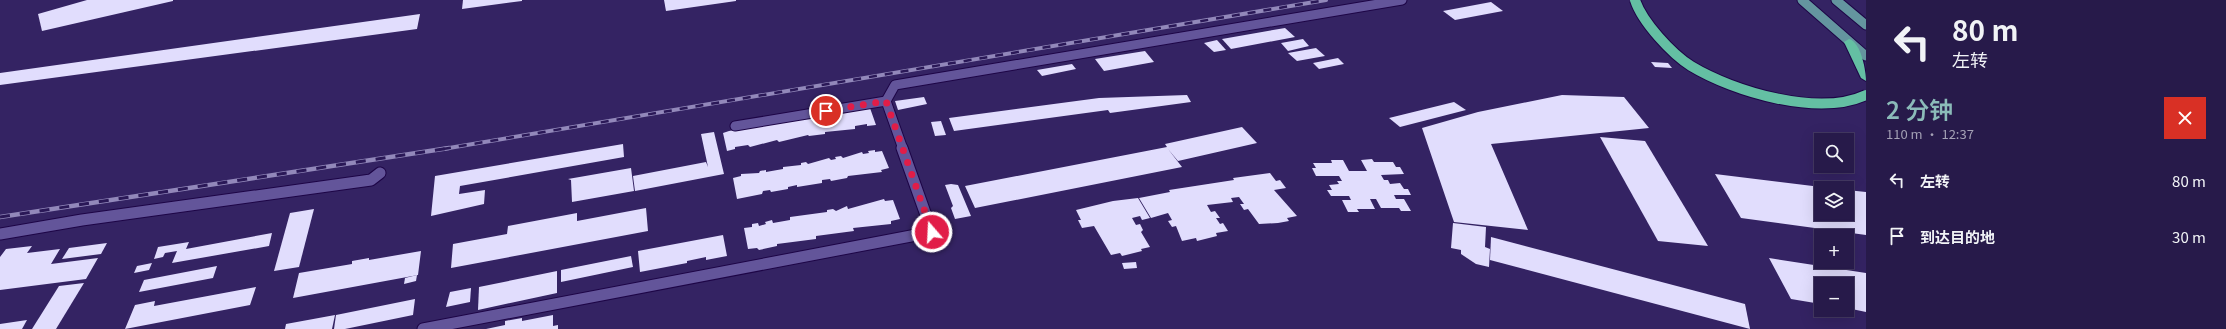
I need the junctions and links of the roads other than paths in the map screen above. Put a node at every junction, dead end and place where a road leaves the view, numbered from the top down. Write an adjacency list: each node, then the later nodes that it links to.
1 (1402, 0): 10 (street)
2 (1635, 0): 9 (highway, bridge)
3 (1802, 0): 6 (main road)
4 (1836, 0): 5 (main road)
5 (1866, 25)
6 (1849, 42): 7 (main road); 8 (highway)
7 (1866, 56)
8 (1866, 78)
9 (1866, 95)
10 (886, 101): 11 (street); 14 (street)
11 (735, 126)
12 (380, 173): 13 (street)
13 (0, 234)
14 (423, 329)

